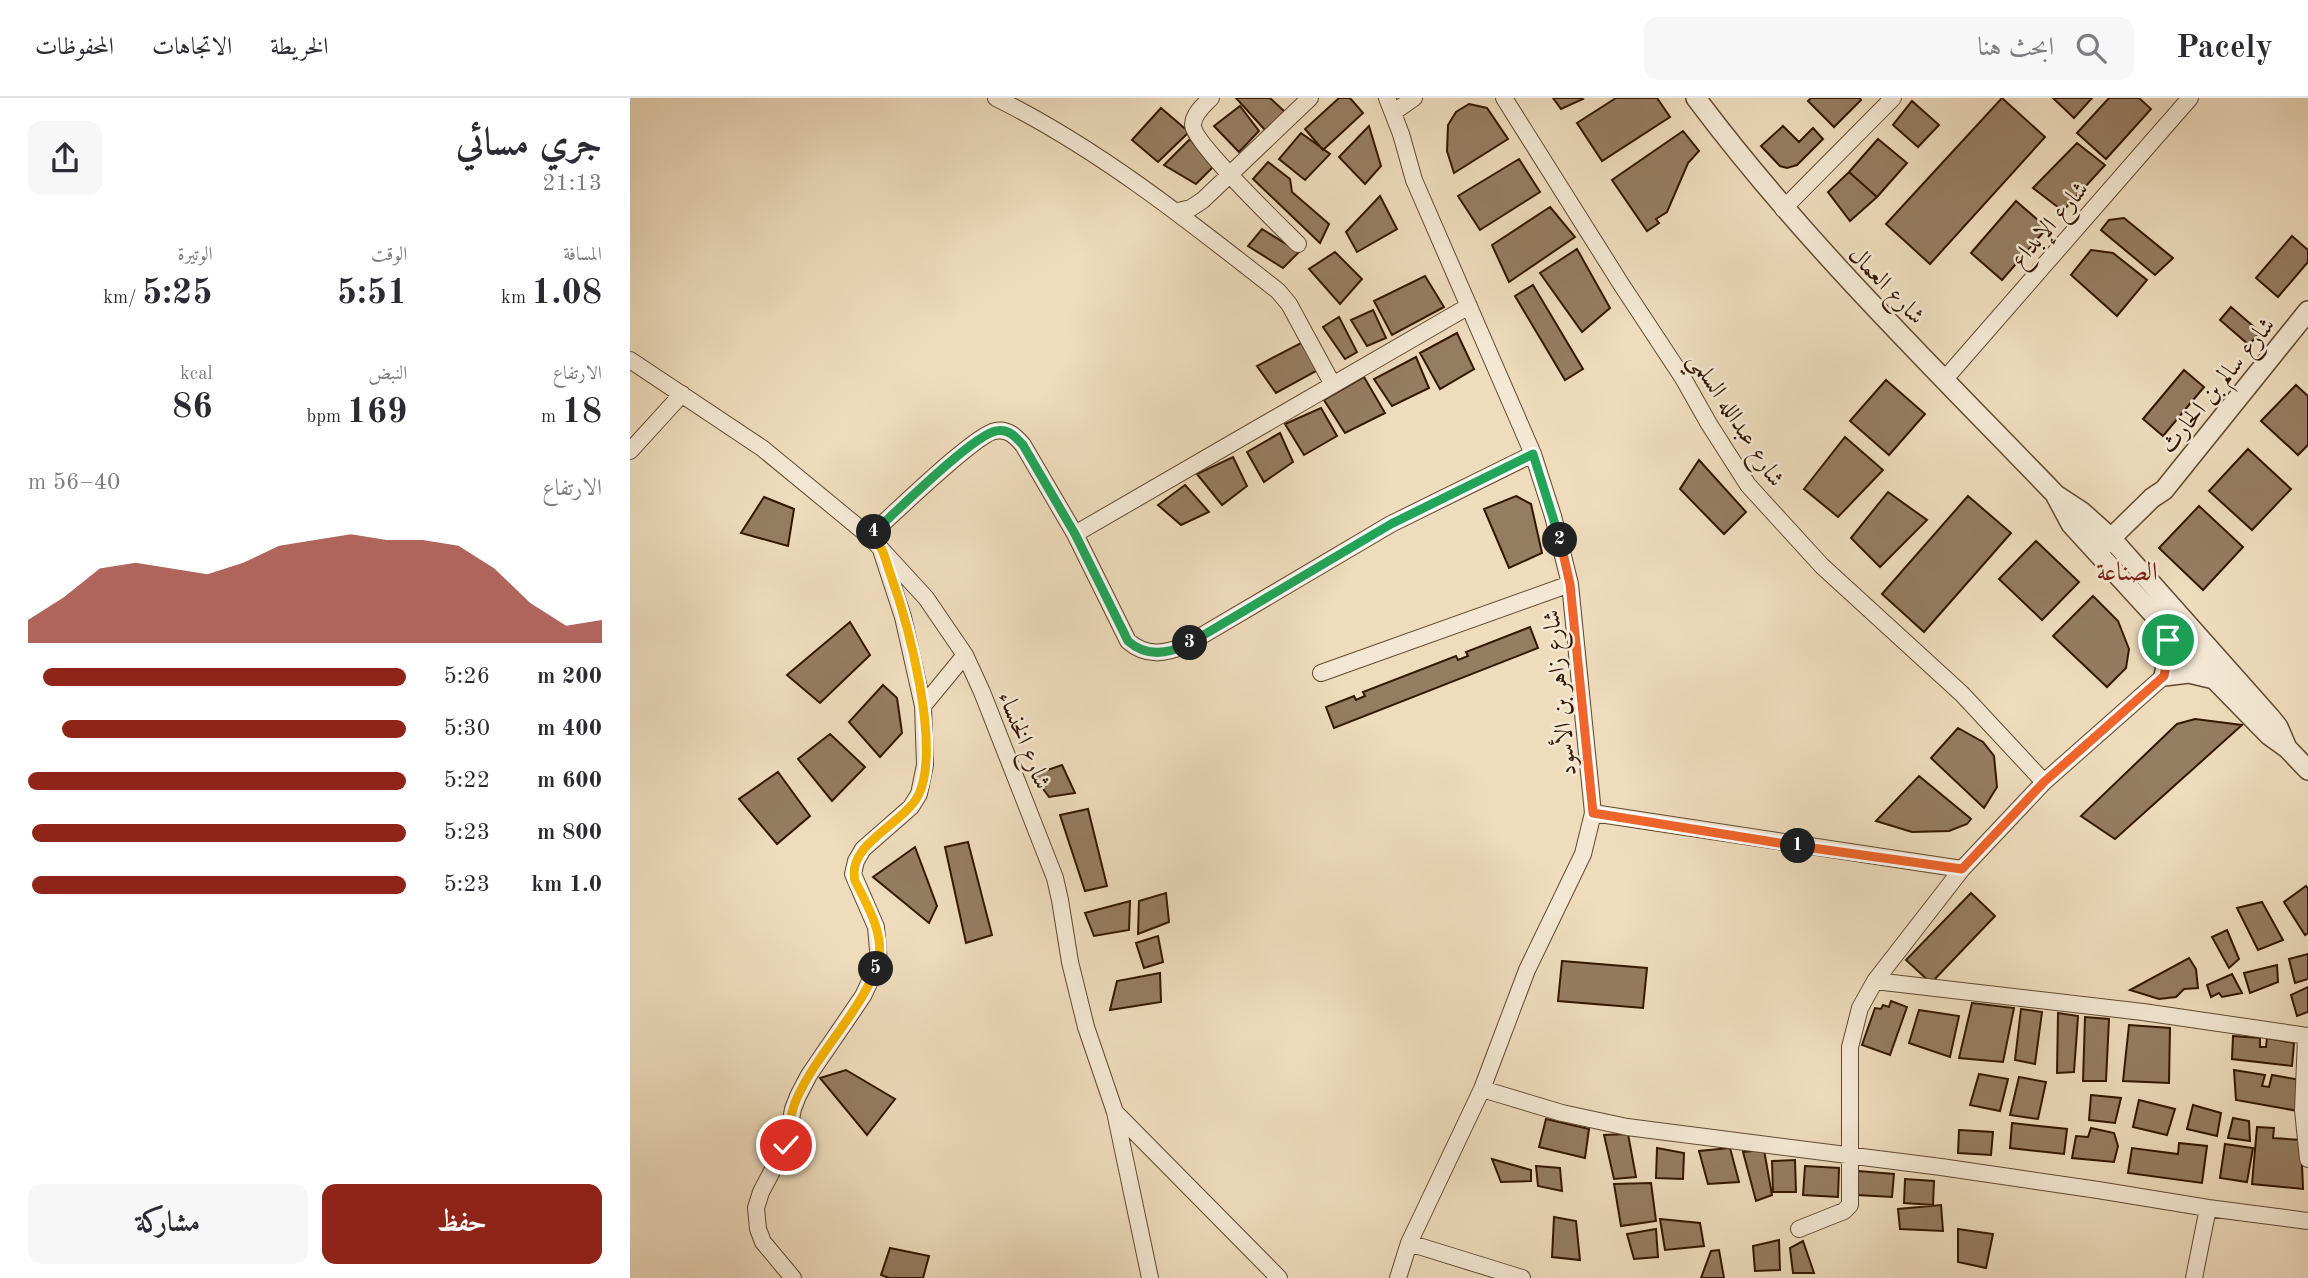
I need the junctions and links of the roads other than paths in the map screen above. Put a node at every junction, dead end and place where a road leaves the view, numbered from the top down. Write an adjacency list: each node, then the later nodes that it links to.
1 (996, 98): 12 (street)
2 (1211, 98): 10 (street)
3 (1310, 98): 10 (street)
4 (1414, 98): 9 (street)
5 (1504, 98): 35 (street, شارع عبدالله السلمي)
6 (1696, 98): 11 (street, شارع العمال)
7 (1894, 98): 11 (street)
8 (2190, 98): 17 (street, شارع الإبداع)
9 (1390, 105): 14 (street, شارع زاهر بن الأسود)
10 (1230, 174): 12 (street); 13 (street)
11 (1783, 209): 17 (street, شارع العمال)
12 (1178, 211): 18 (street)
13 (1298, 244)
14 (1469, 306): 18 (street); 21 (street, شارع زاهر بن الأسود)
15 (2308, 311): 24 (street, شارع سالم بن الحارث)
16 (630, 360): 19 (street, شارع الخنساء)
17 (1944, 380): 24 (street, شارع العمال)
18 (1333, 385): 22 (street)
19 (682, 394): 20 (street); 23 (street, شارع الخنساء)
20 (630, 451)
21 (1533, 454): 22 (street); 25 (street, شارع زاهر بن الأسود)
22 (1075, 534): 23 (street)
23 (875, 542): 28 (street, شارع الخنساء); 32 (street)
24 (2110, 550): 26 (street, شارع العمال); 27 (street, شارع العمال)
25 (1570, 584): 29 (street); 36 (street, شارع زاهر بن الأسود)
26 (2165, 627): 27 (street, شارع العمال); 30 (street)
27 (2194, 645): 30 (street); 31 (street, شارع العمال); 33 (street, شارع العمال)
28 (965, 655): 32 (street); 41 (street, شارع الخنساء)
29 (1321, 673)
30 (2164, 676): 31 (street); 35 (street)
31 (2214, 679): 33 (street, شارع العمال)
32 (923, 706): 48 (street)
33 (2287, 748): 34 (street, شارع العمال)
34 (2308, 769)
35 (2044, 782): 37 (street)
36 (1593, 813): 37 (street); 40 (street, شارع زاهر بن الأسود)
37 (1962, 869): 38 (street)
38 (1875, 981): 39 (street); 42 (street)
39 (2307, 1037): 43 (street)
40 (1482, 1088): 42 (street); 47 (street, شارع زاهر بن الأسود)
41 (1115, 1112): 49 (street, شارع الخنساء); 50 (street)
42 (1849, 1155): 44 (street); 46 (street)
43 (2308, 1159)
44 (2208, 1208): 45 (street); 53 (street)
45 (2308, 1221)
46 (1799, 1230)
47 (1409, 1242): 51 (street, شارع زاهر بن الأسود); 52 (street)
48 (793, 1278)
49 (1150, 1278)
50 (1279, 1278)
51 (1398, 1278)
52 (1522, 1278)
53 (2194, 1278)

